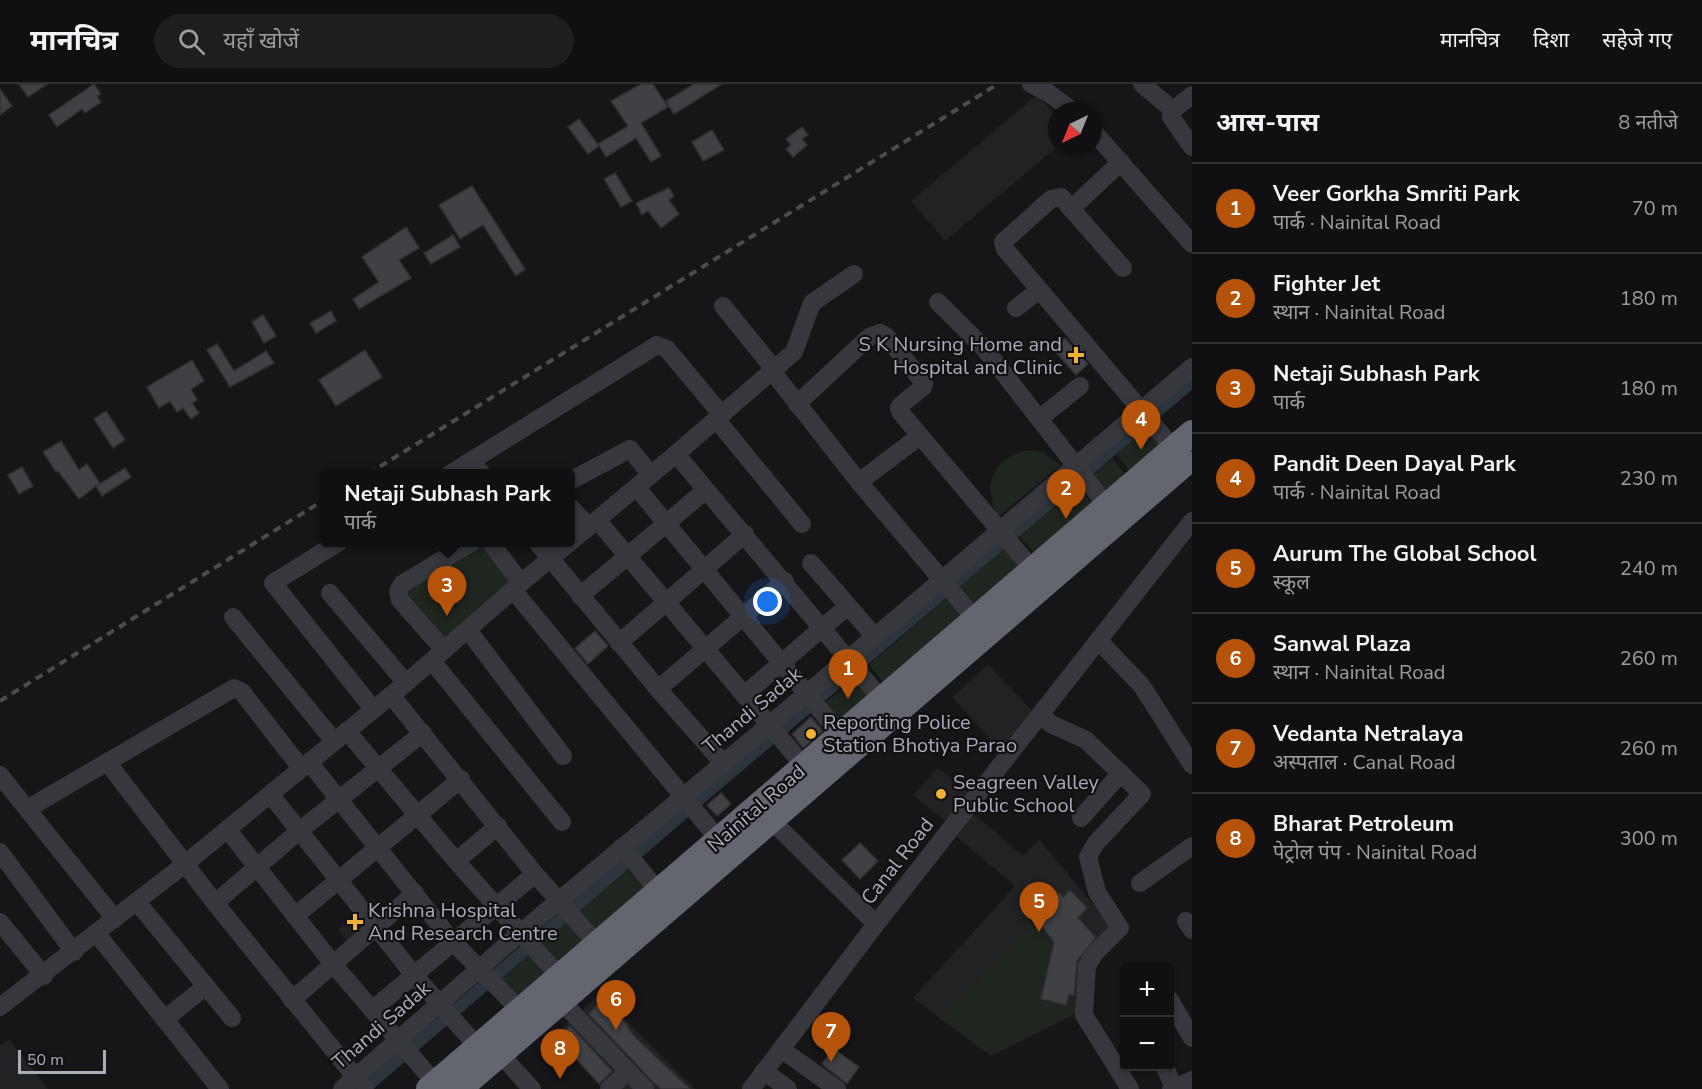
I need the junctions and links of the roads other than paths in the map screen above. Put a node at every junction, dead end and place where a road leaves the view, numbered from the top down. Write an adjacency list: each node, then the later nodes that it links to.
1 (1031, 84): 4 (street)
2 (1142, 84): 5 (street)
3 (1192, 95): 5 (street)
4 (1061, 102)
5 (1173, 110): 7 (street)
6 (1102, 141): 8 (street)
7 (1192, 147)
8 (1121, 162): 9 (street); 10 (street)
9 (1071, 209): 11 (street); 13 (street)
10 (1192, 244)
11 (1123, 268)
12 (854, 274): 18 (street)
13 (1039, 290): 16 (street); 21 (street)
14 (938, 302): 23 (street)
15 (723, 306): 18 (street)
16 (1016, 308)
17 (1192, 367): 21 (street, Thandi Sadak)
18 (773, 370): 20 (street); 22 (street)
19 (1080, 386): 23 (street)
20 (797, 404): 24 (street); 31 (street)
21 (1147, 416): 25 (street); 28 (street, Thandi Sadak)
22 (719, 417): 26 (street); 27 (street); 39 (street)
23 (1039, 419): 28 (street)
24 (920, 436): 31 (street); 41 (street)
25 (1186, 446): 35 (highway, Nainital Road)
26 (676, 454): 29 (street); 33 (street)
27 (458, 469)
28 (1081, 472): 35 (street); 41 (street, Thandi Sadak)
29 (651, 475): 30 (street); 32 (street)
30 (575, 478)
31 (860, 482): 55 (street)
32 (636, 488): 37 (street); 38 (street)
33 (706, 490): 37 (street); 40 (street)
34 (575, 511): 38 (street)
35 (1113, 513): 52 (highway, Nainital Road); 90 (highway, Nainital Road)
36 (1192, 521): 66 (street, Canal Road)
37 (667, 523): 48 (street); 51 (street)
38 (593, 524): 42 (street); 48 (street)
39 (802, 524)
40 (745, 534): 51 (street); 53 (street)
41 (1004, 536): 52 (street); 55 (street, Thandi Sadak)
42 (575, 539)
43 (332, 547): 78 (street)
44 (465, 547): 69 (street)
45 (493, 547): 54 (street)
46 (540, 547): 49 (street)
47 (565, 547): 49 (street)
48 (627, 556): 57 (street); 58 (street)
49 (550, 559): 54 (street); 57 (street)
50 (810, 563): 59 (street)
51 (705, 568): 58 (street); 60 (street)
52 (1033, 570): 62 (highway, Nainital Road)
53 (784, 581): 60 (street); 63 (street)
54 (517, 586): 64 (street); 96 (street)
55 (946, 586): 62 (street); 65 (street, Thandi Sadak)
56 (330, 593): 72 (street)
57 (580, 596): 67 (street)
58 (666, 603): 67 (street); 68 (street)
59 (848, 606): 63 (street); 65 (street)
60 (744, 615): 68 (street); 70 (street)
61 (232, 617): 83 (street)
62 (976, 620): 77 (highway, Nainital Road)
63 (822, 627): 70 (street); 71 (street)
64 (468, 630): 69 (street); 84 (street)
65 (875, 637): 71 (street, Thandi Sadak)
66 (1098, 640): 79 (street, Canal Road); 88 (street)
67 (619, 643): 73 (street)
68 (705, 649): 73 (street); 75 (street)
69 (438, 655): 72 (street); 101 (street)
70 (783, 662): 75 (street); 76 (street)
71 (853, 665): 76 (street, Thandi Sadak); 77 (street)
72 (406, 683): 74 (street)
73 (658, 689): 86 (street)
74 (391, 695): 78 (street); 81 (street)
75 (744, 695): 80 (street)
76 (813, 698): 80 (street, Thandi Sadak); 82 (street)
77 (882, 700): 82 (highway, Nainital Road)
78 (373, 709): 83 (street)
79 (1041, 715): 91 (street); 125 (street, Canal Road)
80 (774, 730): 86 (street, Thandi Sadak); 90 (street)
81 (423, 733): 89 (street); 93 (street)
82 (840, 734): 90 (highway, Nainital Road)
83 (340, 736): 87 (street); 89 (street)
84 (563, 756)
85 (107, 762): 87 (street); 97 (street); 111 (street)
86 (723, 763): 96 (street, Thandi Sadak)
87 (305, 765): 94 (street); 95 (street)
88 (1192, 765)
89 (380, 766): 95 (street); 98 (street)
90 (810, 773): 100 (highway, Nainital Road); 105 (highway, Nainital Road)
91 (1121, 773): 99 (street); 165 (street)
92 (0, 775): 97 (street)
93 (461, 779): 98 (street); 102 (street)
94 (270, 794): 103 (street); 104 (street)
95 (338, 799): 104 (street); 107 (street)
96 (689, 802): 105 (street); 109 (street, Thandi Sadak)
97 (27, 809): 123 (street)
98 (419, 815): 107 (street); 110 (street)
99 (1082, 818)
100 (771, 820): 125 (street); 137 (highway, Nainital Road)
101 (562, 822)
102 (498, 826): 110 (street); 113 (street)
103 (228, 829): 111 (street); 112 (street)
104 (298, 831): 112 (street); 114 (street)
105 (719, 840): 116 (highway, Nainital Road)
106 (1192, 846): 115 (street)
107 (380, 848): 114 (street); 117 (street)
108 (0, 852): 131 (street)
109 (628, 855): 116 (street); 121 (street, Thandi Sadak)
110 (456, 861): 120 (street)
111 (185, 864): 118 (street); 119 (street)
112 (257, 867): 119 (street); 122 (street)
113 (535, 874): 120 (street); 121 (street)
114 (338, 881): 122 (street); 126 (street)
115 (1140, 883)
116 (659, 892): 130 (highway, Nainital Road)
117 (415, 893): 126 (street); 128 (street)
118 (137, 902): 123 (street); 136 (street)
119 (215, 903): 138 (street)
120 (495, 906): 128 (street); 129 (street)
121 (566, 909): 129 (street, Thandi Sadak); 130 (street)
122 (295, 916): 132 (street)
123 (115, 919): 127 (street)
124 (0, 922): 134 (street)
125 (876, 924): 148 (street, Canal Road)
126 (376, 928): 132 (street); 133 (street)
127 (97, 934): 131 (street); 145 (street)
128 (453, 942): 133 (street); 135 (street)
129 (527, 942): 135 (street, Thandi Sadak); 137 (street)
130 (598, 945): 137 (highway, Nainital Road)
131 (74, 952): 134 (street)
132 (333, 964): 138 (street); 141 (street)
133 (414, 975): 141 (street); 142 (street)
134 (44, 976): 139 (street)
135 (488, 977): 142 (street, Thandi Sadak); 144 (street)
136 (206, 986): 143 (street); 145 (street)
137 (560, 989): 144 (highway, Nainital Road); 152 (street)
138 (292, 1000): 154 (street)
139 (0, 1007)
140 (1174, 1007): 146 (street)
141 (372, 1010): 147 (street)
142 (446, 1012): 147 (street, Thandi Sadak); 149 (street)
143 (232, 1018)
144 (528, 1018): 149 (highway, Nainital Road)
145 (165, 1019): 157 (street)
146 (1192, 1038)
147 (403, 1048): 154 (street, Thandi Sadak); 155 (street)
148 (781, 1049): 150 (street, Canal Road); 164 (street)
149 (497, 1056): 155 (highway, Nainital Road); 158 (street); 159 (street)
150 (764, 1071): 162 (street, Canal Road); 163 (street)
151 (1166, 1071): 156 (street)
152 (627, 1072): 160 (street); 161 (street)
153 (1192, 1080): 156 (street)
154 (356, 1085)
155 (441, 1088)
156 (1172, 1088)
157 (220, 1089)
158 (527, 1089)
159 (532, 1089)
160 (609, 1089)
161 (645, 1089)
162 (751, 1089)
163 (788, 1089)
164 (837, 1089)
165 (1130, 1089)

